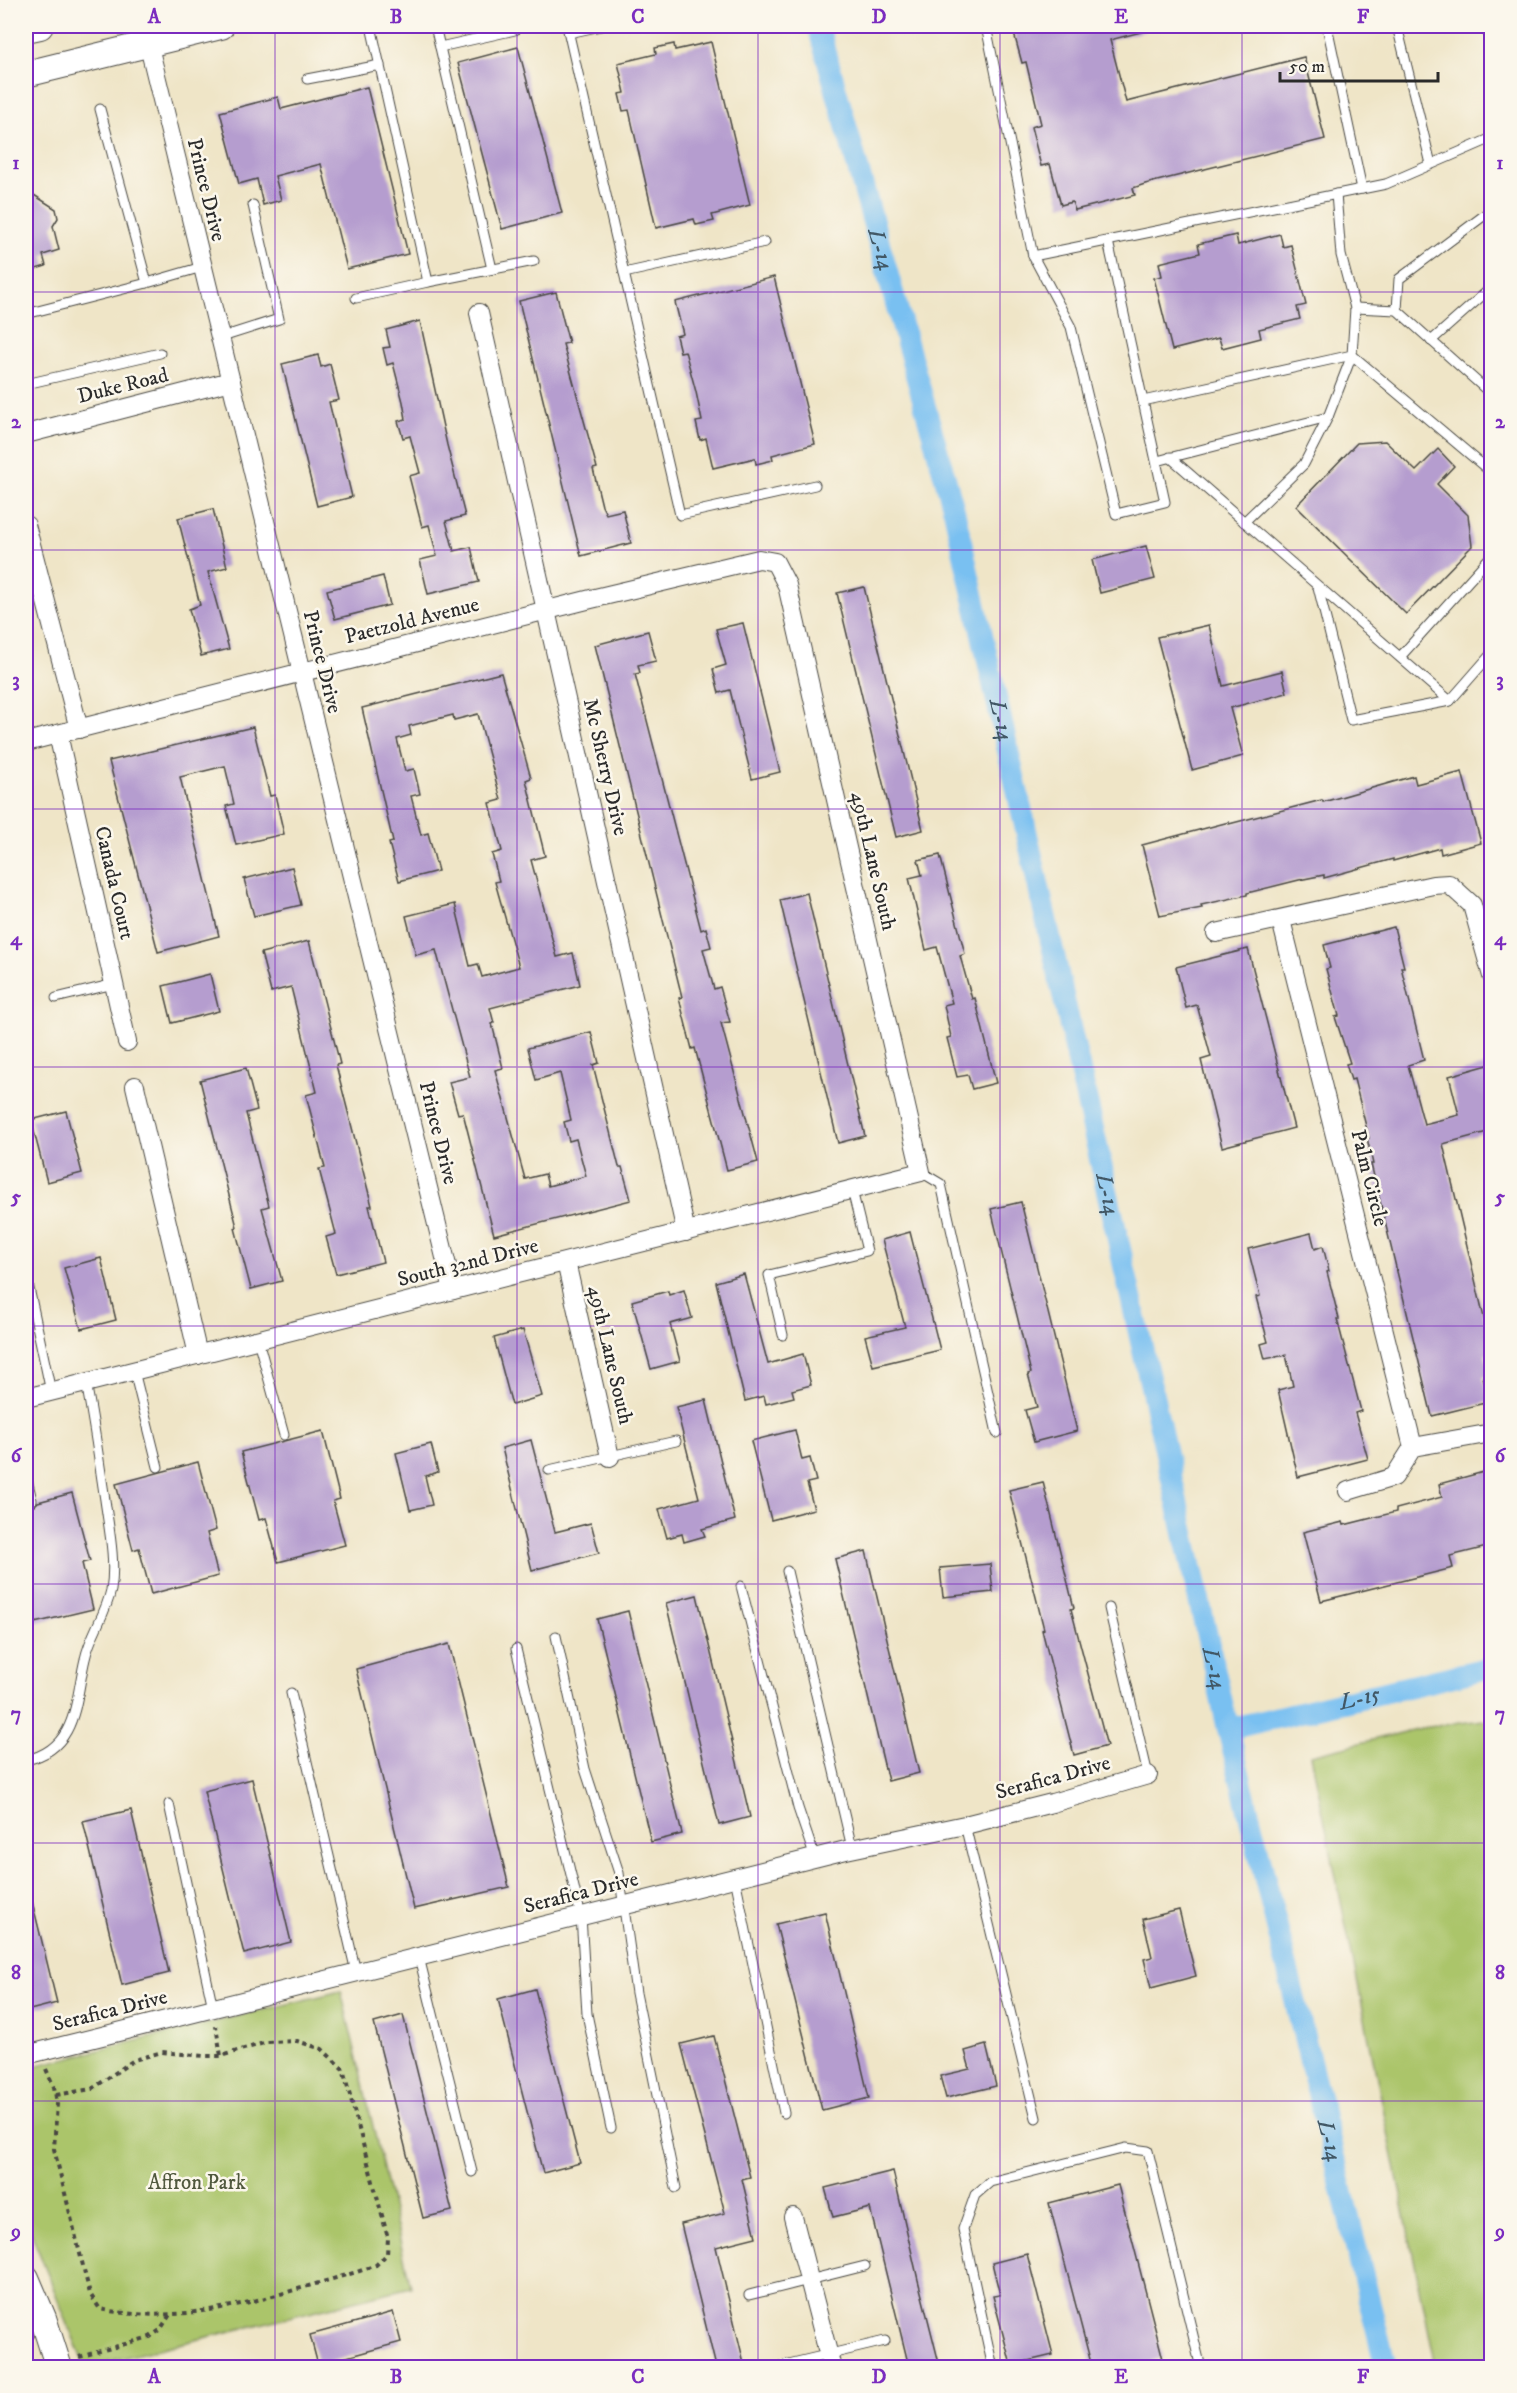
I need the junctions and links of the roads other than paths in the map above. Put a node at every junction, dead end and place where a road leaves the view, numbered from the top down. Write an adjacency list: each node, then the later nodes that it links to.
1 (40, 26): 10 (main road)
2 (221, 26): 14 (main road)
3 (371, 26): 16 (lane)
4 (435, 26): 15 (lane)
5 (601, 26): 11 (lane)
6 (986, 26): 28 (lane)
7 (1327, 26): 22 (lane)
8 (1397, 26): 21 (lane)
9 (1489, 26): 13 (street)
10 (26, 29)
11 (568, 29): 32 (lane)
12 (515, 30): 15 (lane)
13 (1491, 31)
14 (146, 34): 17 (main road); 30 (street, Prince Drive)
15 (440, 47): 31 (lane)
16 (380, 65): 18 (lane); 33 (lane)
17 (26, 74)
18 (307, 79)
19 (100, 109): 34 (lane)
20 (1491, 138): 21 (lane)
21 (1431, 164): 22 (lane)
22 (1362, 189): 23 (lane)
23 (1336, 194): 26 (lane); 37 (lane)
24 (253, 205): 41 (lane)
25 (1491, 219): 38 (lane)
26 (1108, 241): 28 (lane); 48 (lane)
27 (765, 242): 32 (lane)
28 (1033, 256): 52 (lane)
29 (534, 261): 31 (lane)
30 (202, 267): 34 (lane); 41 (street, Prince Drive)
31 (492, 269): 33 (lane)
32 (624, 273): 54 (lane)
33 (428, 282): 36 (lane)
34 (147, 283): 40 (lane)
35 (1491, 287): 42 (lane)
36 (356, 298)
37 (1355, 308): 38 (lane); 44 (lane)
38 (1397, 310): 42 (lane)
39 (479, 313): 60 (street, Mc Sherry Drive)
40 (26, 314)
41 (219, 338): 45 (street, Prince Drive)
42 (1431, 340): 47 (lane)
43 (160, 353): 46 (lane)
44 (1352, 355): 48 (lane); 49 (lane); 53 (lane)
45 (231, 381): 50 (street, Duke Road); 63 (street, Prince Drive)
46 (26, 384)
47 (1491, 395)
48 (1143, 401): 52 (lane)
49 (1328, 417): 51 (lane); 55 (lane)
50 (26, 434)
51 (1170, 457): 52 (lane); 55 (lane)
52 (1156, 461)
53 (1491, 474)
54 (815, 485)
55 (1244, 522): 59 (lane)
56 (26, 525): 65 (street)
57 (1491, 555): 62 (lane)
58 (775, 562): 60 (street, Paetzold Avenue); 75 (street, 49th Lane South)
59 (1318, 586): 62 (lane); 64 (lane)
60 (546, 610): 63 (street, Paetzold Avenue); 77 (street, Mc Sherry Drive)
61 (1491, 653): 64 (lane)
62 (1400, 657): 64 (lane)
63 (301, 672): 65 (street, Paetzold Avenue); 80 (street, Prince Drive)
64 (1450, 701)
65 (79, 729): 66 (street, Paetzold Avenue)
66 (58, 734): 67 (street, Paetzold Avenue); 71 (street, Canada Court)
67 (26, 742)
68 (1281, 920): 69 (street); 70 (street); 92 (street, Palm Circle)
69 (1216, 933)
70 (1491, 976)
71 (114, 984): 72 (lane); 73 (street, Canada Court)
72 (56, 998)
73 (127, 1042)
74 (135, 1086): 83 (street)
75 (921, 1172): 76 (street, South 32nd Drive); 88 (lane)
76 (852, 1190): 77 (street, South 32nd Drive); 81 (lane)
77 (686, 1232): 78 (street, South 32nd Drive)
78 (566, 1262): 80 (street, South 32nd Drive); 93 (street, 49th Lane South)
79 (26, 1274): 86 (lane)
80 (453, 1290): 82 (street, South 32nd Drive)
81 (783, 1335)
82 (258, 1340): 83 (street, South 32nd Drive); 90 (lane)
83 (198, 1355): 84 (street, South 32nd Drive)
84 (134, 1371): 85 (street, South 32nd Drive); 94 (lane)
85 (86, 1383): 86 (street, South 32nd Drive); 105 (lane)
86 (51, 1392): 87 (street, South 32nd Drive)
87 (26, 1398)
88 (997, 1433)
89 (1491, 1433): 92 (street)
90 (284, 1435)
91 (676, 1442): 93 (lane)
92 (1413, 1447): 97 (street)
93 (610, 1457): 95 (lane)
94 (158, 1467)
95 (549, 1470)
96 (26, 1475): 98 (lane)
97 (1348, 1491)
98 (32, 1500)
99 (787, 1571): 109 (lane)
100 (741, 1586): 110 (lane)
101 (1109, 1608): 106 (lane)
102 (556, 1636): 112 (lane)
103 (516, 1649): 113 (lane)
104 (291, 1693): 115 (lane)
105 (26, 1760)
106 (1148, 1775): 108 (street, Serafica Drive)
107 (169, 1804): 116 (lane)
108 (965, 1825): 109 (street, Serafica Drive); 119 (lane)
109 (852, 1848): 110 (street, Serafica Drive)
110 (815, 1858): 111 (street, Serafica Drive)
111 (735, 1878): 112 (street, Serafica Drive); 118 (lane)
112 (624, 1905): 113 (street, Serafica Drive); 122 (lane)
113 (581, 1916): 114 (street, Serafica Drive); 120 (lane)
114 (419, 1957): 115 (street, Serafica Drive); 121 (lane)
115 (356, 1972): 116 (street, Serafica Drive)
116 (213, 2008): 117 (street, Serafica Drive)
117 (32, 2053)
118 (784, 2113)
119 (1036, 2118)
120 (611, 2128)
121 (472, 2172)
122 (676, 2188)
123 (793, 2217): 126 (street)
124 (865, 2266): 126 (lane)
125 (26, 2278): 130 (main road)
126 (809, 2280): 127 (lane); 129 (street)
127 (749, 2295)
128 (885, 2341): 129 (lane)
129 (830, 2361): 131 (lane)
130 (68, 2362)
131 (772, 2367)
132 (993, 2367): 133 (lane)
133 (1201, 2367)

